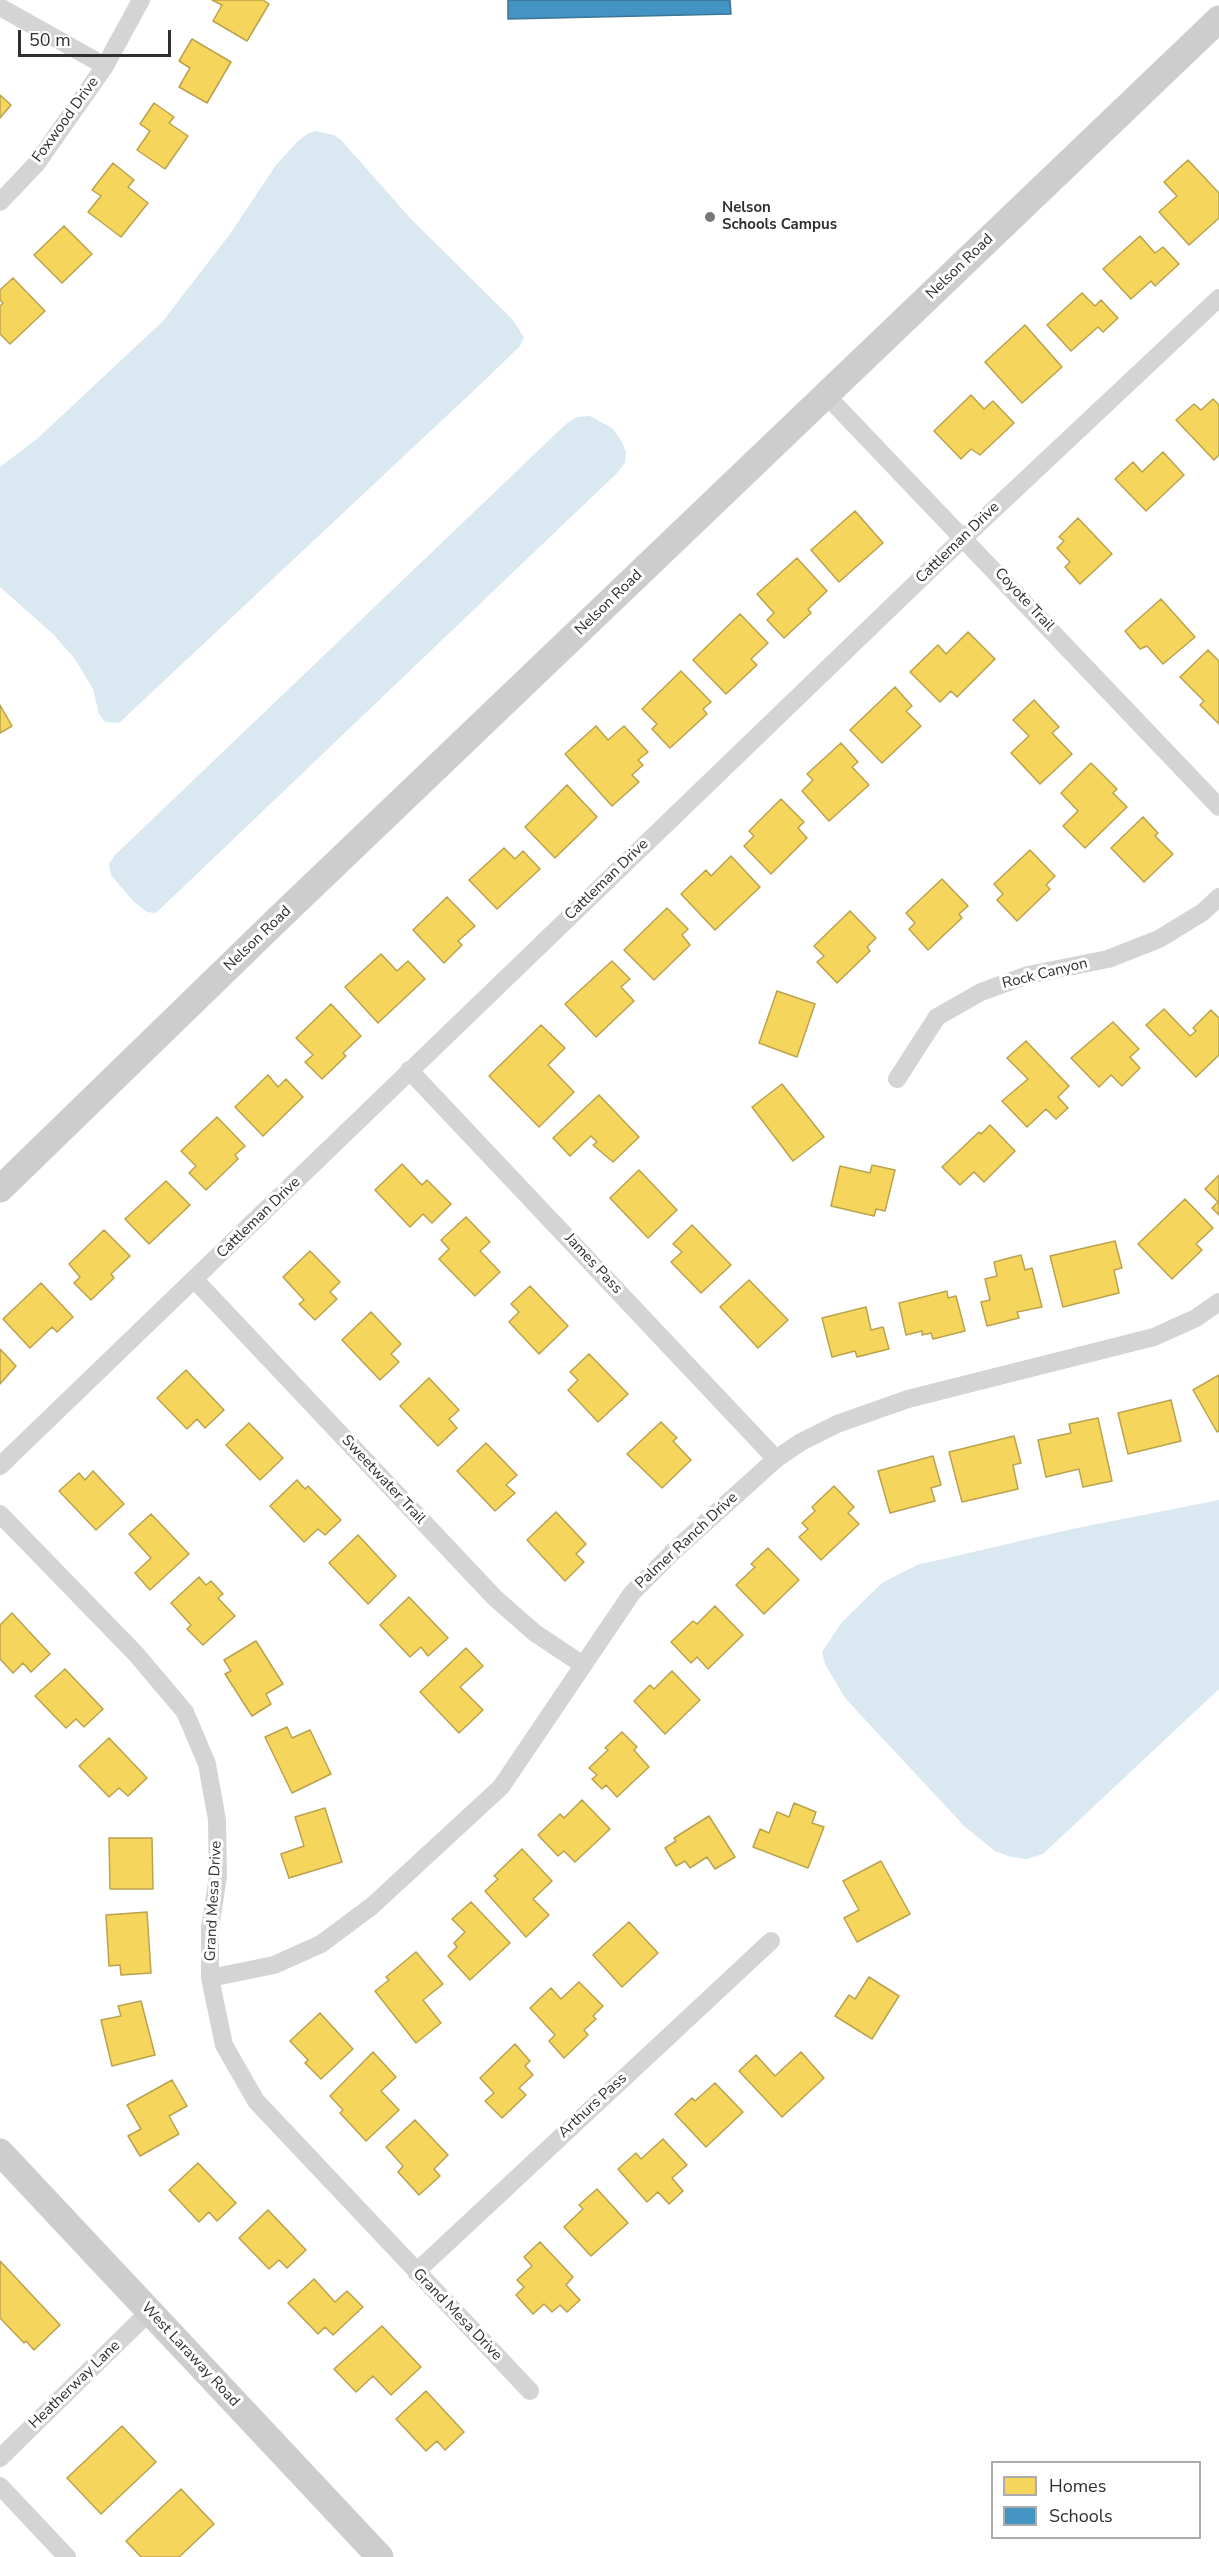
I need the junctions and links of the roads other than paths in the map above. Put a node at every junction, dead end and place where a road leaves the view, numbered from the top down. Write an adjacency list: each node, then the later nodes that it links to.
1 (141, 0): 4 (street, Foxwood Drive)
2 (0, 7): 4 (street)
3 (1219, 19): 7 (street, Nelson Road)
4 (105, 66): 5 (street, Foxwood Drive)
5 (0, 202)
6 (1219, 297): 8 (street, Cattleman Drive)
7 (826, 395): 8 (street, Coyote Trail); 13 (street, Nelson Road)
8 (964, 537): 9 (street, Coyote Trail); 11 (street, Cattleman Drive)
9 (1219, 807)
10 (1219, 897): 12 (street, Rock Canyon)
11 (409, 1070): 14 (street, Cattleman Drive); 16 (street, James Pass)
12 (897, 1079)
13 (0, 1189)
14 (195, 1280): 17 (street, Cattleman Drive); 19 (street, Sweetwater Trail)
15 (1219, 1302): 16 (street, Palmer Ranch Drive)
16 (776, 1459): 19 (street, Palmer Ranch Drive)
17 (0, 1466)
18 (0, 1514): 21 (street, Grand Mesa Drive)
19 (583, 1665): 21 (street, Palmer Ranch Drive)
20 (771, 1941): 23 (street, Arthurs Pass)
21 (210, 1978): 23 (street, Grand Mesa Drive)
22 (0, 2152): 24 (street, West Laraway Road)
23 (416, 2272): 25 (street, Grand Mesa Drive)
24 (150, 2312): 26 (street, Heatherway Lane); 29 (street, West Laraway Road)
25 (530, 2391)
26 (0, 2458)
27 (0, 2487): 28 (street)
28 (67, 2557)
29 (380, 2557)

